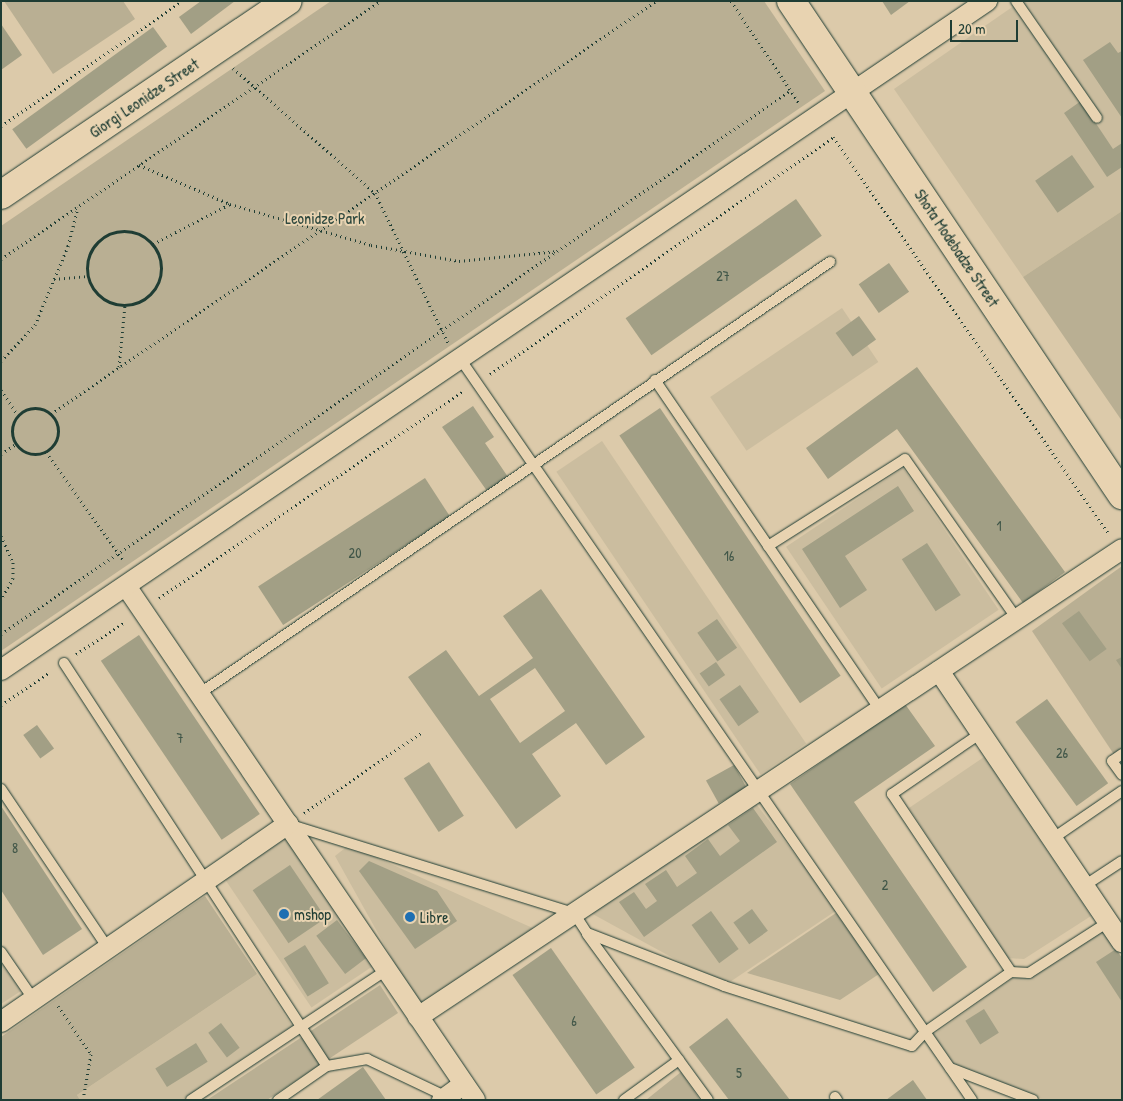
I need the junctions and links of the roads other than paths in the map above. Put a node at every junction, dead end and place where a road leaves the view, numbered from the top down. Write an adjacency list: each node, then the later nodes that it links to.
1 (287, 1): 7 (main road, Giorgi Leonidze Street)
2 (791, 1): 5 (main road, Shota Modebadze Street)
3 (987, 1): 5 (street)
4 (1016, 1): 6 (lane)
5 (854, 94): 9 (street); 12 (main road, Shota Modebadze Street)
6 (1096, 118)
7 (1, 195)
8 (830, 262): 10 (lane)
9 (460, 360): 11 (lane); 15 (street)
10 (655, 380): 11 (lane); 13 (lane)
11 (533, 465): 20 (lane); 26 (lane)
12 (1122, 495)
13 (768, 546): 16 (lane); 21 (lane)
14 (1121, 550): 16 (street)
15 (132, 582): 18 (street); 20 (street)
16 (1018, 619): 19 (street)
17 (64, 663): 31 (lane)
18 (1, 670)
19 (939, 671): 21 (street); 22 (street)
20 (199, 694): 28 (street)
21 (880, 710): 26 (street)
22 (981, 733): 29 (street); 40 (lane)
23 (1122, 754): 24 (lane)
24 (1122, 775)
25 (1, 789): 37 (lane)
26 (758, 791): 33 (street); 45 (lane)
27 (1122, 791): 29 (lane)
28 (288, 824): 31 (street); 33 (lane); 39 (street)
29 (1052, 839): 32 (street)
30 (1122, 861): 32 (lane)
31 (206, 880): 37 (street); 44 (lane)
32 (1084, 886): 34 (street)
33 (574, 913): 35 (lane); 42 (street)
34 (1108, 922): 36 (street); 40 (lane)
35 (587, 933): 45 (lane); 46 (lane)
36 (1122, 942)
37 (108, 948): 41 (street)
38 (1, 952): 41 (lane)
39 (387, 970): 42 (street); 44 (lane)
40 (1011, 972): 45 (lane)
41 (40, 995): 43 (street)
42 (418, 1016): 49 (street)
43 (1, 1022)
44 (302, 1026): 47 (lane); 51 (lane)
45 (925, 1032): 48 (lane)
46 (679, 1060): 53 (lane); 54 (lane)
47 (327, 1066): 50 (lane); 52 (lane)
48 (950, 1068): 55 (lane); 56 (lane)
49 (469, 1092): 50 (street)
50 (444, 1098)
51 (191, 1100)
52 (278, 1100)
53 (624, 1100)
54 (708, 1100)
55 (972, 1100)
56 (1033, 1100)

